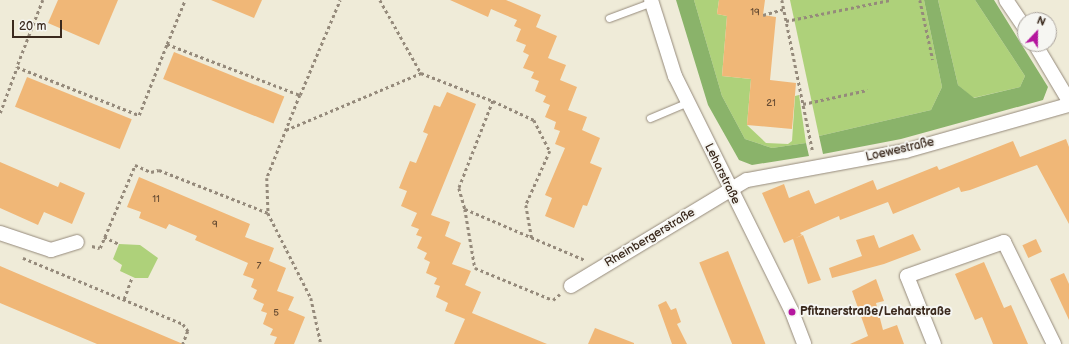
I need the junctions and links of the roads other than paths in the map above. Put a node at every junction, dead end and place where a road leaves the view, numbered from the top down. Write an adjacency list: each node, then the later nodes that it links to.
1 (1006, 0): 3 (street)
2 (651, 1): 4 (lane); 7 (street, Leharstraße)
3 (1017, 16)
4 (609, 18)
5 (1040, 52): 6 (street)
6 (1069, 101)
7 (688, 102): 9 (lane); 10 (street, Leharstraße)
8 (1069, 105): 10 (street, Loewestraße)
9 (650, 118)
10 (729, 190): 13 (street, Rheinbergerstraße); 14 (street, Leharstraße)
11 (0, 233): 12 (street)
12 (77, 242)
13 (571, 286)
14 (804, 344)
15 (934, 344): 16 (street)
16 (1054, 344)

